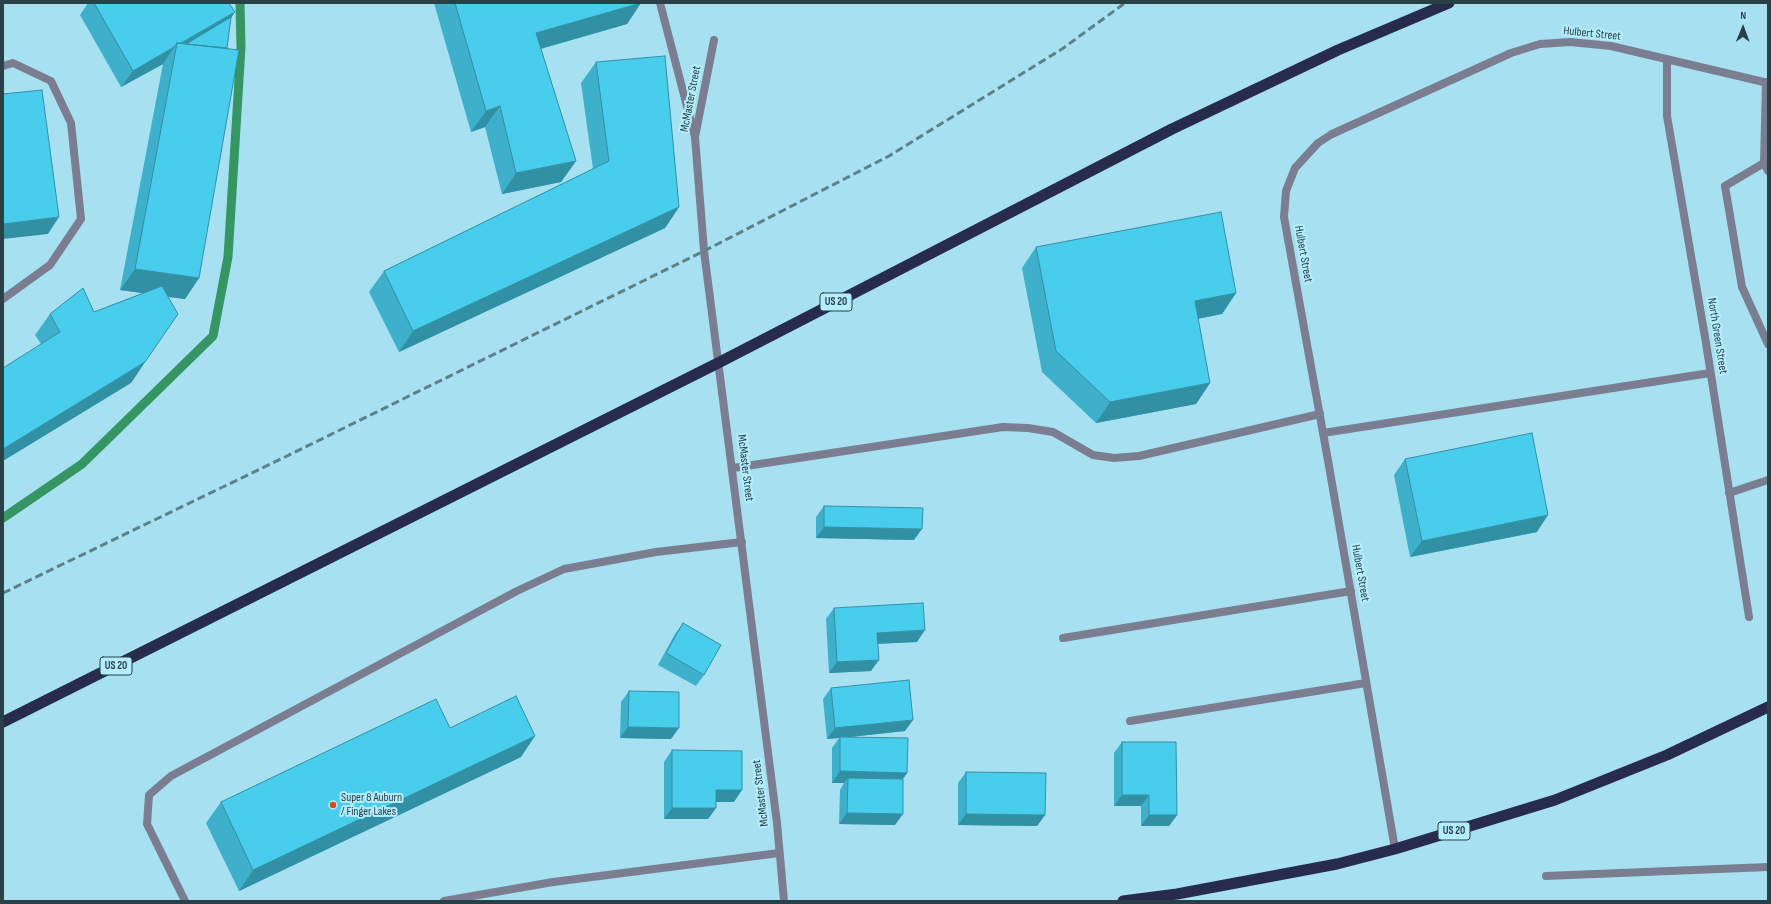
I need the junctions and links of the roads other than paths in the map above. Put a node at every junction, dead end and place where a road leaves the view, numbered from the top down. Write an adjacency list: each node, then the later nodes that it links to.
1 (660, 3): 7 (street)
2 (1448, 3): 12 (highway, US 20)
3 (714, 40): 7 (street, McMaster Street)
4 (1667, 59): 6 (street, Hulbert Street); 13 (street, North Green Street); 14 (street, Hulbert Street)
5 (3, 66): 10 (street)
6 (1767, 82): 8 (street)
7 (695, 137): 12 (street, McMaster Street)
8 (1764, 163): 9 (street); 11 (street)
9 (1768, 171)
10 (3, 299)
11 (1768, 344)
12 (720, 362): 16 (street, McMaster Street); 26 (highway, US 20)
13 (1710, 373): 15 (street); 18 (street, North Green Street)
14 (1320, 414): 15 (street, Hulbert Street); 16 (street)
15 (1323, 433): 20 (street, Hulbert Street)
16 (733, 468): 19 (street, McMaster Street)
17 (1768, 480): 18 (street)
18 (1729, 493): 21 (street, North Green Street)
19 (742, 542): 28 (street, McMaster Street); 31 (street)
20 (1351, 591): 22 (street); 23 (street, Hulbert Street)
21 (1749, 617)
22 (1063, 638)
23 (1366, 682): 25 (street); 27 (street, Hulbert Street)
24 (1768, 707): 27 (highway, US 20)
25 (1130, 721)
26 (3, 722)
27 (1395, 849): 34 (highway, US 20)
28 (779, 853): 32 (street); 33 (street, McMaster Street)
29 (1768, 867): 30 (street)
30 (1546, 876)
31 (186, 901)
32 (444, 901)
33 (784, 901)
34 (1123, 901)

